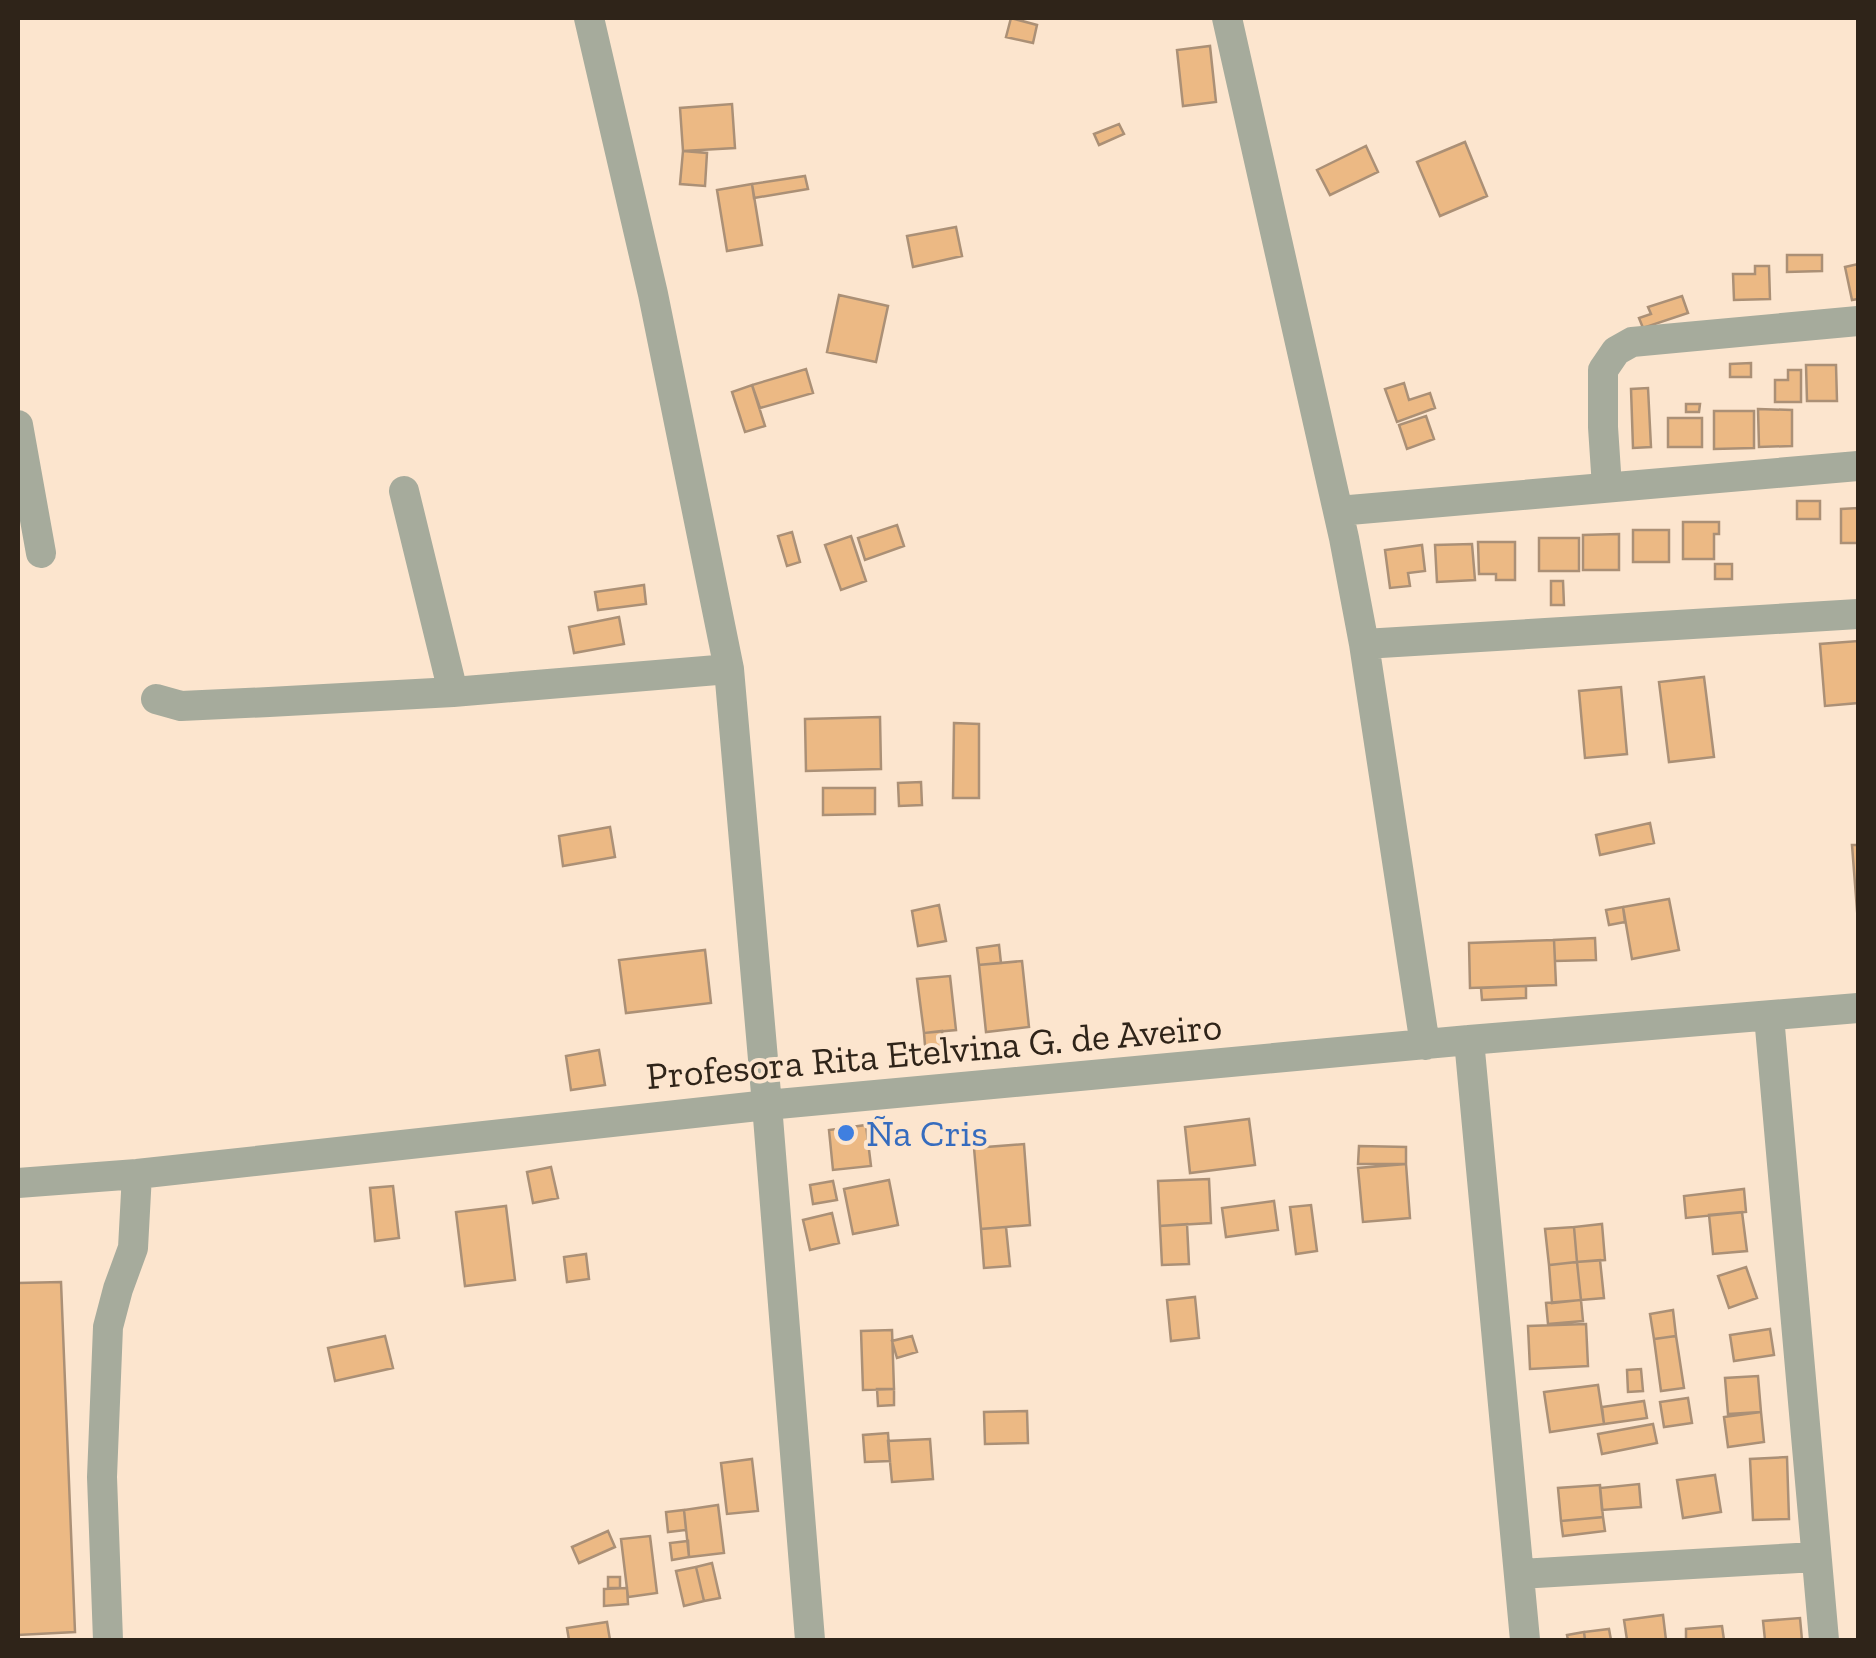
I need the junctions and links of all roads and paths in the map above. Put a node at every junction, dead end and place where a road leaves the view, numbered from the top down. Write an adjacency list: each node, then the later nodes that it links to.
1 (589, 18): 12 (street)
2 (1226, 18): 8 (street)
3 (1858, 320): 6 (street)
4 (18, 425): 9 (street)
5 (1858, 466): 6 (street)
6 (1607, 488): 8 (street)
7 (404, 490): 13 (street)
8 (1338, 511): 11 (street)
9 (41, 553)
10 (1858, 614): 11 (street)
11 (1364, 644): 18 (street)
12 (728, 669): 13 (street); 19 (street)
13 (453, 692): 14 (street)
14 (156, 699)
15 (1858, 1008): 16 (street, Profesora Rita Etelvina G. de Aveiro)
16 (1769, 1016): 17 (street, Profesora Rita Etelvina G. de Aveiro); 22 (street)
17 (1469, 1040): 18 (street, Profesora Rita Etelvina G. de Aveiro); 23 (street)
18 (1425, 1046): 19 (street, Profesora Rita Etelvina G. de Aveiro)
19 (767, 1105): 20 (street, Profesora Rita Etelvina G. de Aveiro); 25 (street)
20 (137, 1174): 21 (street, Profesora Rita Etelvina G. de Aveiro); 24 (street)
21 (18, 1183)
22 (1815, 1557): 23 (street); 27 (street)
23 (1518, 1574): 26 (street)
24 (108, 1640)
25 (810, 1640)
26 (1525, 1640)
27 (1824, 1640)

